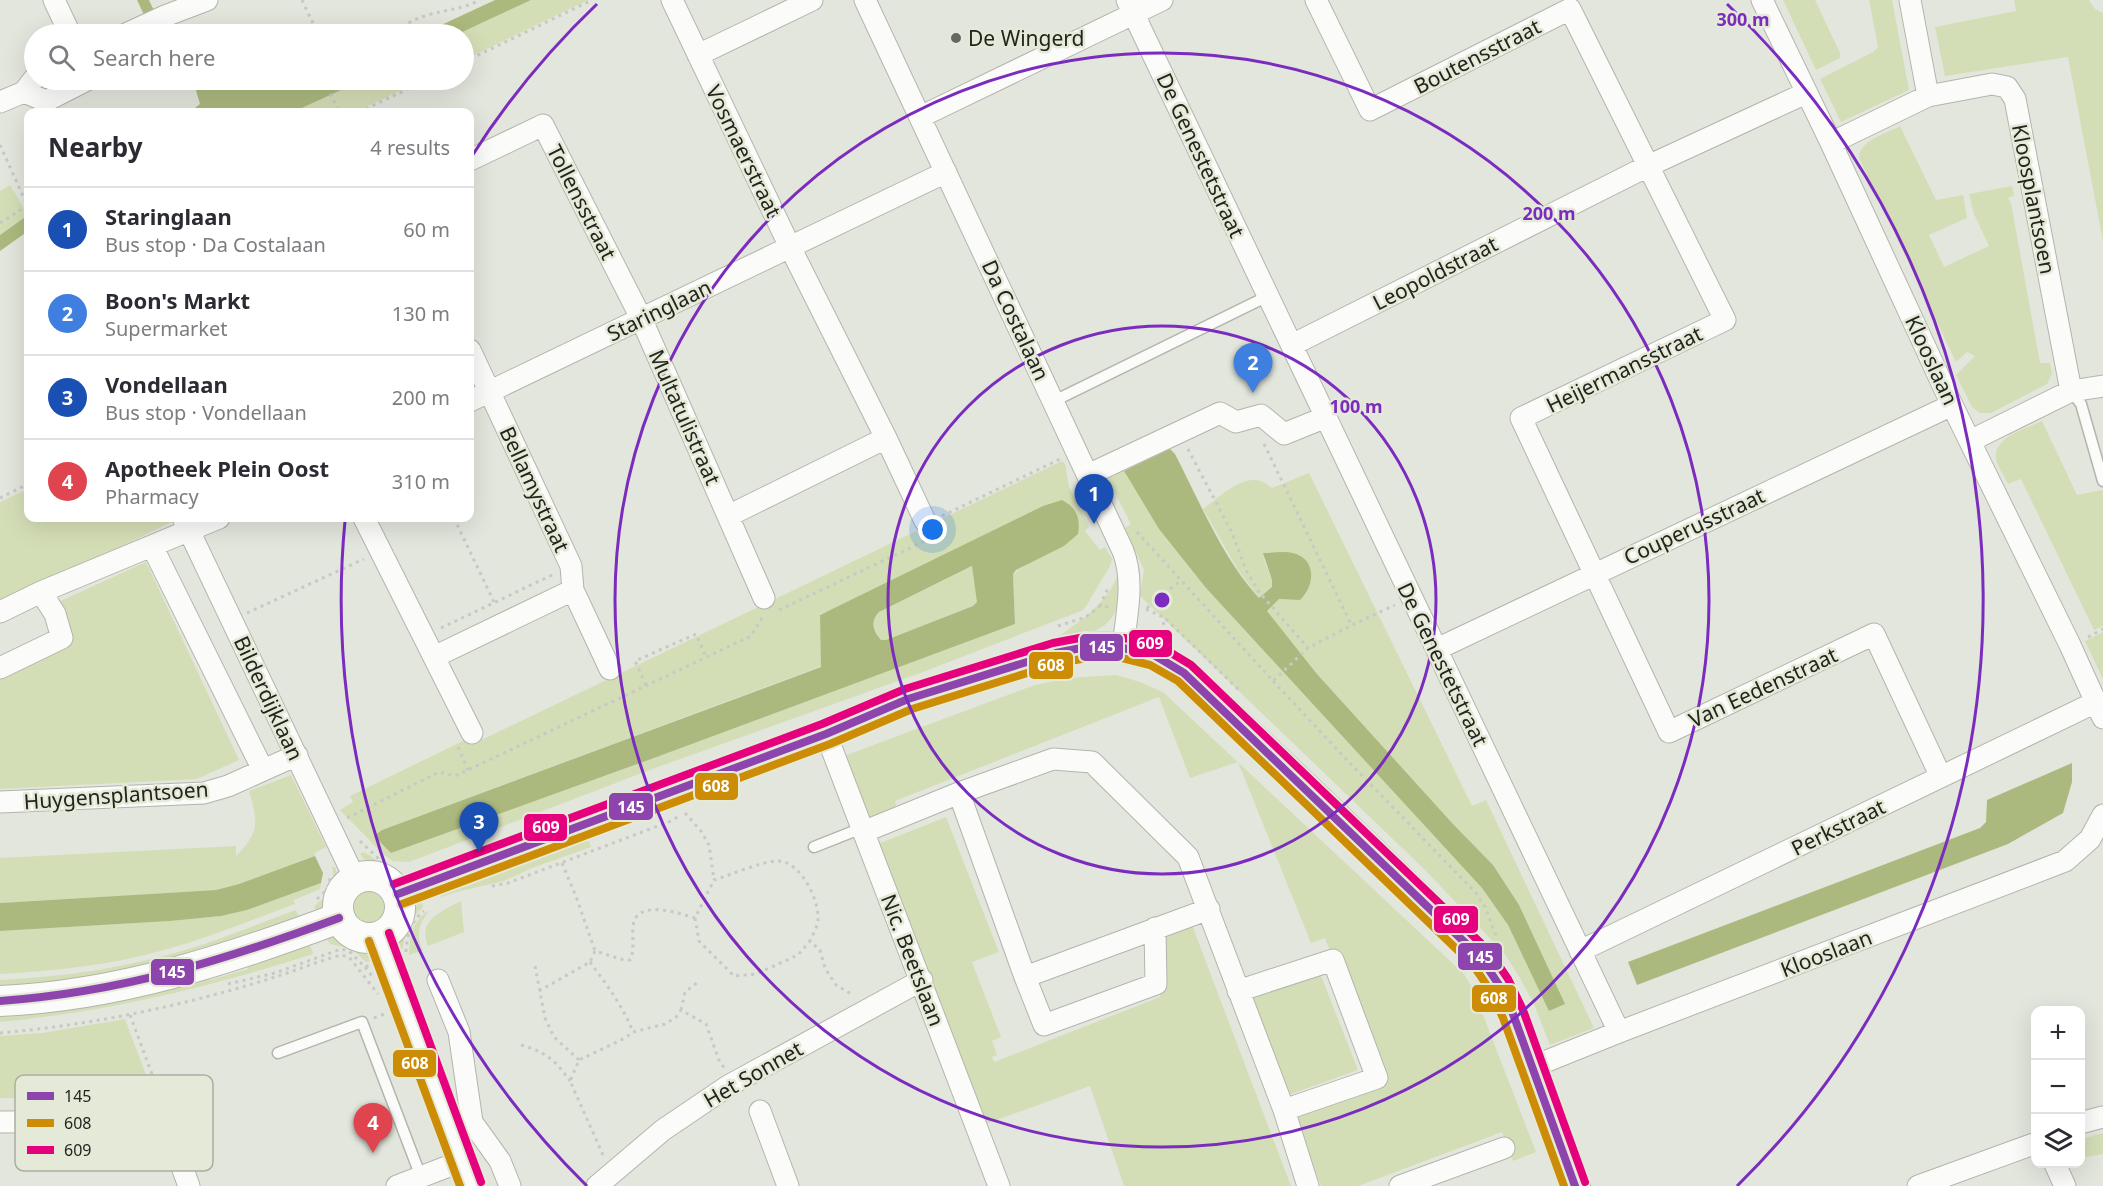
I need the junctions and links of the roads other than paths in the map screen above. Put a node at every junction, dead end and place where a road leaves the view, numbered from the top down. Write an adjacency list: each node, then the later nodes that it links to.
1 (54, 0): 11 (street)
2 (207, 0): 12 (street)
3 (672, 0): 13 (street, Vosmaerstraat)
4 (812, 0): 13 (street)
5 (865, 0): 20 (street, Da Costalaan)
6 (1162, 0): 10 (street)
7 (1316, 0): 23 (street, Boutensstraat)
8 (1762, 0): 17 (street, Klooslaan)
9 (1910, 0): 18 (street)
10 (1130, 7): 20 (street); 26 (street, De Genestetstraat)
11 (65, 24)
12 (148, 24)
13 (698, 55): 25 (street, Vosmaerstraat)
14 (24, 88): 19 (street)
15 (34, 90): 16 (street)
16 (69, 90)
17 (1806, 93): 21 (street, Klooslaan); 23 (street, Leopoldstraat)
18 (1928, 96): 21 (street, Kloosplantsoen); 32 (street, Kloosplantsoen)
19 (0, 102)
20 (920, 117): 24 (street, Da Costalaan)
21 (1831, 143): 35 (street, Klooslaan)
22 (474, 158): 27 (street, Tollensstraat)
23 (1648, 166): 28 (street, Leopoldstraat); 46 (street, Heijermansstraat)
24 (946, 172): 25 (street, Staringlaan); 34 (street, Da Costalaan)
25 (790, 247): 27 (street, Staringlaan); 37 (street)
26 (1268, 296): 28 (street, De Genestetstraat); 34 (lane)
27 (641, 318): 31 (street, Staringlaan); 41 (street, Multatulistraat)
28 (1292, 345): 36 (street, De Genestetstraat)
29 (474, 359): 31 (street)
30 (2103, 386): 32 (street)
31 (489, 391): 33 (street, Staringlaan); 47 (street, Bellamystraat)
32 (2071, 391): 38 (street); 40 (lane)
33 (474, 398)
34 (1054, 400): 39 (street, Da Costalaan)
35 (1952, 405): 38 (street, Klooslaan); 46 (street, Couperusstraat)
36 (1326, 417): 39 (street); 52 (street, De Genestetstraat)
37 (886, 438): 41 (street); 44 (street)
38 (1970, 441): 56 (street, Klooslaan)
39 (1088, 475): 51 (street, Da Costalaan)
40 (2103, 481)
41 (728, 516): 49 (street, Multatulistraat)
42 (366, 522): 53 (street)
43 (186, 524): 45 (street); 59 (street, Bilderdijklaan)
44 (931, 524)
45 (152, 546): 48 (street); 60 (street, Bilderdijklaan)
46 (1593, 574): 52 (street, Couperusstraat); 61 (street, Van Eedenstraat)
47 (573, 590): 53 (street); 55 (street, Bellamystraat)
48 (40, 592): 50 (street); 54 (street)
49 (766, 610)
50 (0, 612)
51 (1123, 648): 58 (street); 81 (street)
52 (1437, 649): 73 (street, De Genestetstraat)
53 (434, 657): 57 (street)
54 (0, 668)
55 (610, 669)
56 (2099, 710): 61 (street, Perkstraat)
57 (472, 733)
58 (826, 734): 65 (street, Nic. Beetslaan); 68 (street)
59 (297, 755): 60 (street, Huygensplantsoen); 67 (street, Bilderdijklaan)
60 (262, 770): 63 (street, Huygensplantsoen)
61 (1941, 777): 73 (street, Perkstraat)
62 (959, 793): 65 (street); 69 (street); 74 (street)
63 (0, 802)
64 (2103, 815): 79 (street, Klooslaan)
65 (863, 830): 66 (lane); 76 (street, Nic. Beetslaan)
66 (814, 847)
67 (343, 875): 68 (street); 70 (street)
68 (397, 882): 72 (street)
69 (1209, 909): 71 (street); 77 (street)
70 (339, 918): 72 (street); 78 (street)
71 (1155, 928): 74 (street); 74 (street)
72 (379, 937): 90 (street)
73 (1580, 951): 79 (street, De Genestetstraat)
74 (1025, 977)
75 (438, 980): 98 (street)
76 (922, 980): 94 (street, Het Sonnet); 100 (street, Nic. Beetslaan)
77 (1238, 991): 82 (street); 82 (street)
78 (0, 1002)
79 (1619, 1032): 81 (street, Klooslaan)
80 (279, 1053): 93 (lane)
81 (1532, 1067): 103 (street)
82 (1284, 1110): 101 (street)
83 (760, 1111): 99 (street)
84 (2103, 1117): 87 (street)
85 (0, 1122): 86 (street)
86 (15, 1122)
87 (2085, 1122)
88 (2031, 1145): 104 (street)
89 (1503, 1148): 102 (street)
90 (462, 1161): 93 (street); 97 (street)
91 (2057, 1168): 105 (street)
92 (183, 1171): 95 (street)
93 (421, 1177): 96 (street)
94 (604, 1179)
95 (189, 1186)
96 (397, 1186)
97 (471, 1186)
98 (510, 1186)
99 (788, 1186)
100 (999, 1186)
101 (1308, 1186)
102 (1400, 1186)
103 (1575, 1186)
104 (1918, 1186)
105 (2065, 1186)

